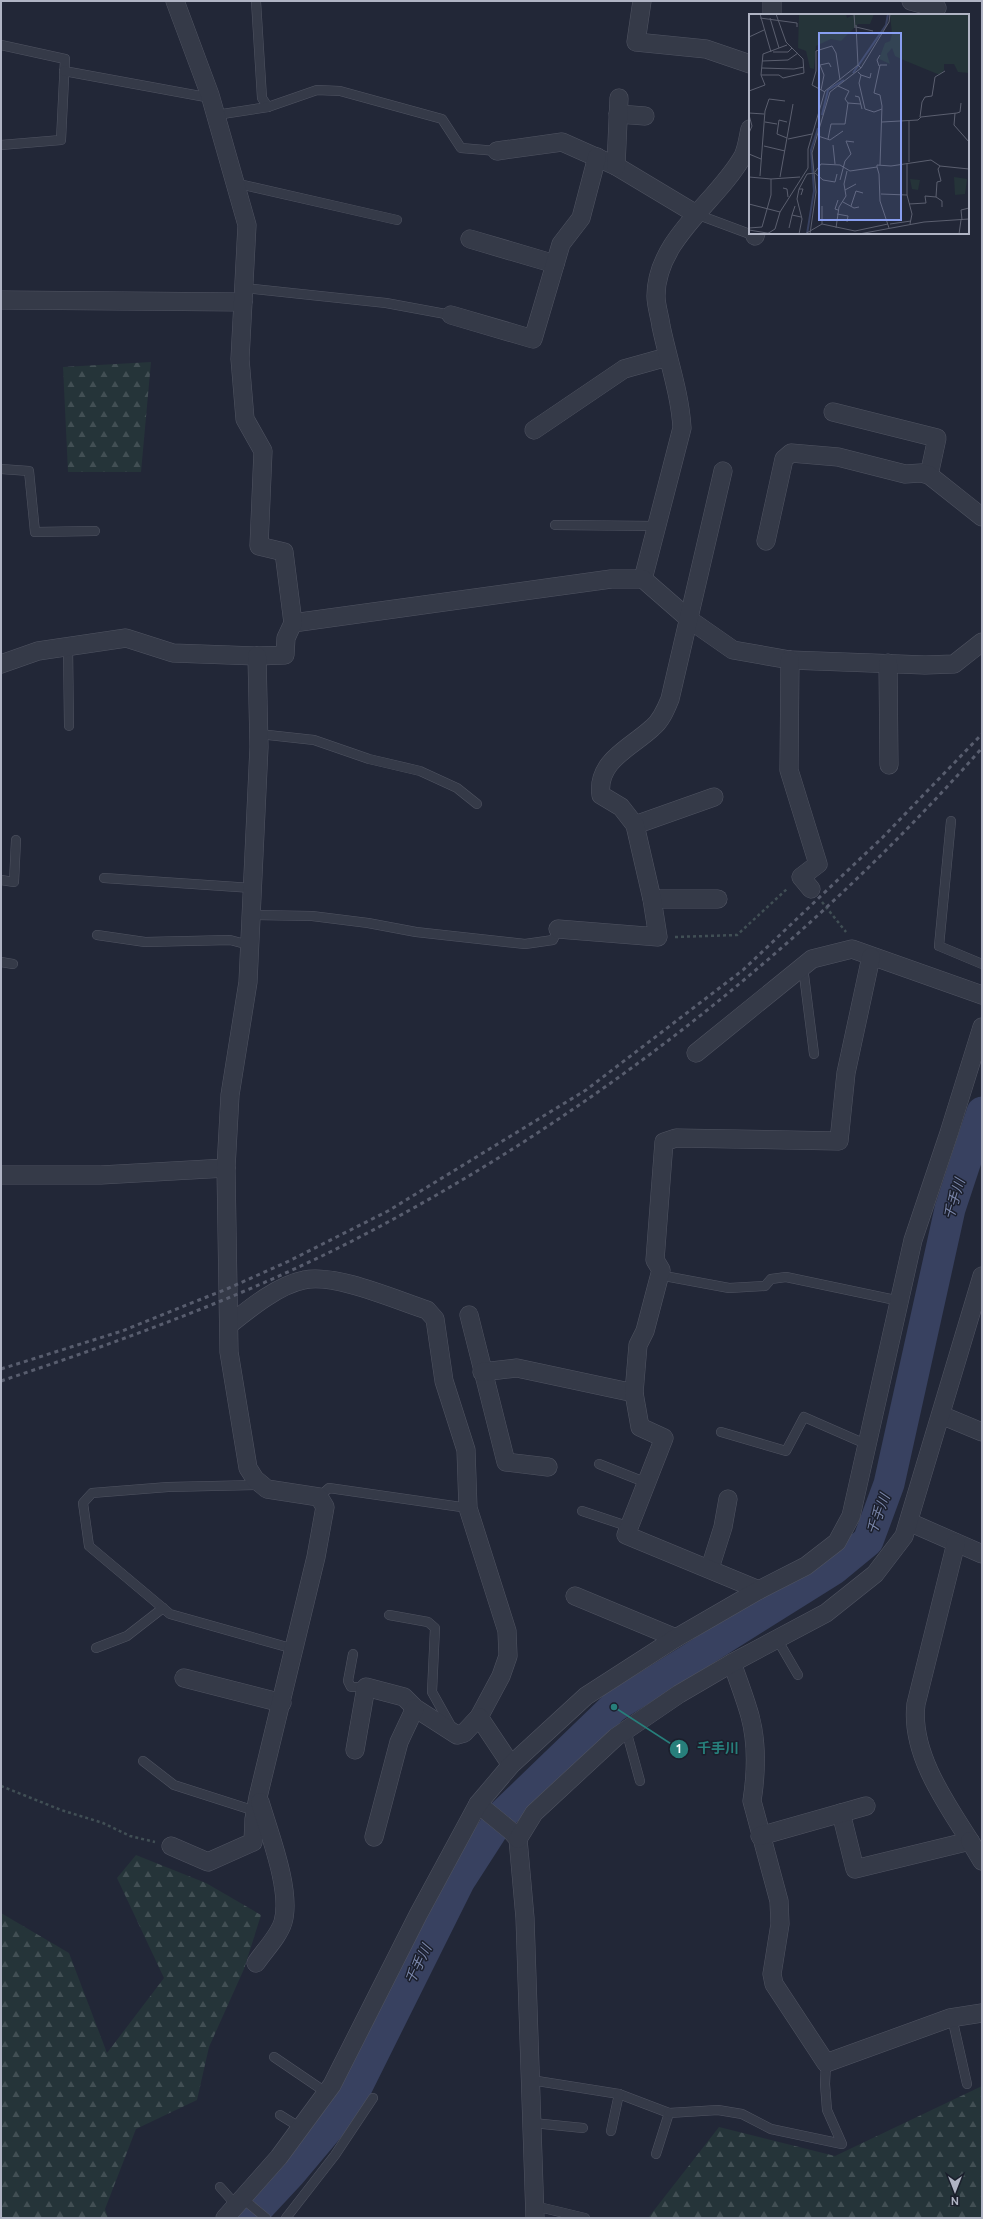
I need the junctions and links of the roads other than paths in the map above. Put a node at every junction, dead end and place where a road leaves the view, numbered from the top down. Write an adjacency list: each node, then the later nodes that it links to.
1 (175, 1): 11 (street)
2 (256, 1): 12 (lane)
3 (642, 1): 9 (street)
4 (772, 1): 7 (street)
5 (911, 1): 6 (street)
6 (937, 8)
7 (772, 14)
8 (1, 45): 10 (lane)
9 (749, 64)
10 (64, 71): 11 (lane); 15 (lane)
11 (214, 107): 12 (lane); 19 (street)
12 (268, 107): 16 (lane)
13 (645, 116): 18 (street)
14 (749, 133): 20 (street)
15 (1, 145)
16 (497, 151): 17 (street)
17 (597, 157): 18 (street); 24 (street)
18 (616, 166): 20 (street)
19 (235, 183): 21 (lane); 25 (street)
20 (696, 214): 22 (lane); 28 (street)
21 (397, 220)
22 (749, 233)
23 (470, 239): 24 (street)
24 (555, 264): 27 (street)
25 (244, 295): 26 (street); 27 (lane); 41 (street)
26 (1, 300)
27 (451, 315)
28 (667, 357): 30 (street); 36 (street)
29 (833, 412): 33 (street)
30 (534, 430)
31 (1, 470): 37 (lane)
32 (723, 471): 40 (street)
33 (929, 475): 34 (street); 38 (street)
34 (982, 517)
35 (556, 525): 36 (lane)
36 (656, 526): 39 (street)
37 (95, 531)
38 (766, 541)
39 (643, 579): 40 (street); 41 (street)
40 (690, 620): 45 (street); 54 (street)
41 (293, 623): 44 (street)
42 (982, 642): 46 (street)
43 (68, 646): 44 (street); 47 (street); 48 (lane)
44 (257, 656): 49 (street)
45 (790, 660): 46 (street); 58 (street)
46 (888, 663): 50 (street)
47 (1, 664)
48 (69, 726)
49 (259, 734): 52 (lane); 59 (street)
50 (889, 765)
51 (714, 797): 54 (street)
52 (477, 804)
53 (951, 821): 69 (lane)
54 (635, 825): 60 (street)
55 (16, 840): 57 (lane)
56 (104, 878): 59 (lane)
57 (1, 880)
58 (806, 883)
59 (252, 888): 62 (street)
60 (652, 899): 61 (street); 63 (street)
61 (718, 899)
62 (250, 915): 63 (lane); 65 (street)
63 (558, 929)
64 (97, 935): 65 (lane)
65 (249, 945): 75 (street)
66 (871, 957): 70 (street); 71 (street); 77 (street)
67 (1, 962): 68 (lane)
68 (13, 964)
69 (982, 964)
70 (803, 967): 73 (street); 74 (lane)
71 (982, 995)
72 (982, 1027): 79 (street)
73 (696, 1053)
74 (814, 1054)
75 (226, 1168): 76 (street); 81 (street)
76 (1, 1175)
77 (659, 1275): 79 (lane); 83 (street)
78 (982, 1276): 84 (street)
79 (900, 1301): 87 (street)
80 (469, 1315): 82 (street)
81 (229, 1325): 91 (street); 94 (street)
82 (482, 1372): 83 (street); 89 (street)
83 (634, 1393): 90 (street)
84 (941, 1415): 86 (street); 96 (street)
85 (721, 1432): 87 (lane)
86 (982, 1432)
87 (868, 1445): 101 (street)
88 (599, 1464): 90 (lane)
89 (548, 1467)
90 (646, 1483): 97 (street)
91 (262, 1485): 92 (street); 103 (lane)
92 (319, 1497): 94 (lane); 108 (street)
93 (728, 1499): 100 (street)
94 (468, 1508): 116 (street)
95 (582, 1512): 97 (lane)
96 (909, 1522): 98 (street); 106 (street)
97 (630, 1527): 100 (street)
98 (956, 1543): 99 (street); 130 (street)
99 (982, 1554)
100 (710, 1568): 101 (street)
101 (759, 1590): 105 (street)
102 (575, 1596): 105 (street)
103 (163, 1608): 107 (lane); 108 (lane)
104 (389, 1615): 118 (lane)
105 (676, 1638): 121 (street)
106 (777, 1639): 110 (street); 111 (lane)
107 (96, 1648)
108 (294, 1649): 114 (street)
109 (353, 1654): 113 (lane)
110 (732, 1663): 117 (street); 128 (street)
111 (798, 1675)
112 (184, 1678): 114 (street)
113 (366, 1687): 115 (street); 119 (street)
114 (282, 1703): 123 (street)
115 (415, 1708): 118 (street); 129 (street)
116 (479, 1717): 118 (street); 121 (street)
117 (626, 1730): 122 (lane); 127 (street)
118 (458, 1735)
119 (355, 1750)
120 (143, 1761): 123 (lane)
121 (511, 1764): 124 (street)
122 (640, 1781)
123 (257, 1804): 131 (street); 133 (street)
124 (481, 1806): 127 (street); 140 (street)
125 (866, 1806): 126 (street)
126 (841, 1813): 128 (street); 130 (street)
127 (514, 1835): 138 (street)
128 (760, 1836): 137 (street)
129 (374, 1837)
130 (970, 1841): 132 (street)
131 (171, 1846)
132 (982, 1861)
133 (256, 1963)
134 (982, 2013): 135 (street)
135 (950, 2018): 137 (street); 139 (lane)
136 (274, 2057): 140 (lane)
137 (826, 2063): 143 (lane)
138 (531, 2080): 141 (lane); 145 (street)
139 (967, 2084)
140 (327, 2093): 146 (street)
141 (619, 2094): 143 (lane); 148 (lane)
142 (373, 2098): 154 (lane)
143 (669, 2113): 149 (lane)
144 (280, 2115): 146 (lane)
145 (533, 2122): 147 (lane); 152 (street)
146 (300, 2128): 151 (street)
147 (582, 2128)
148 (611, 2131)
149 (656, 2154)
150 (220, 2187): 151 (lane)
151 (238, 2206): 153 (lane)
152 (535, 2212): 155 (lane)
153 (266, 2218)
154 (286, 2218)
155 (585, 2218)

